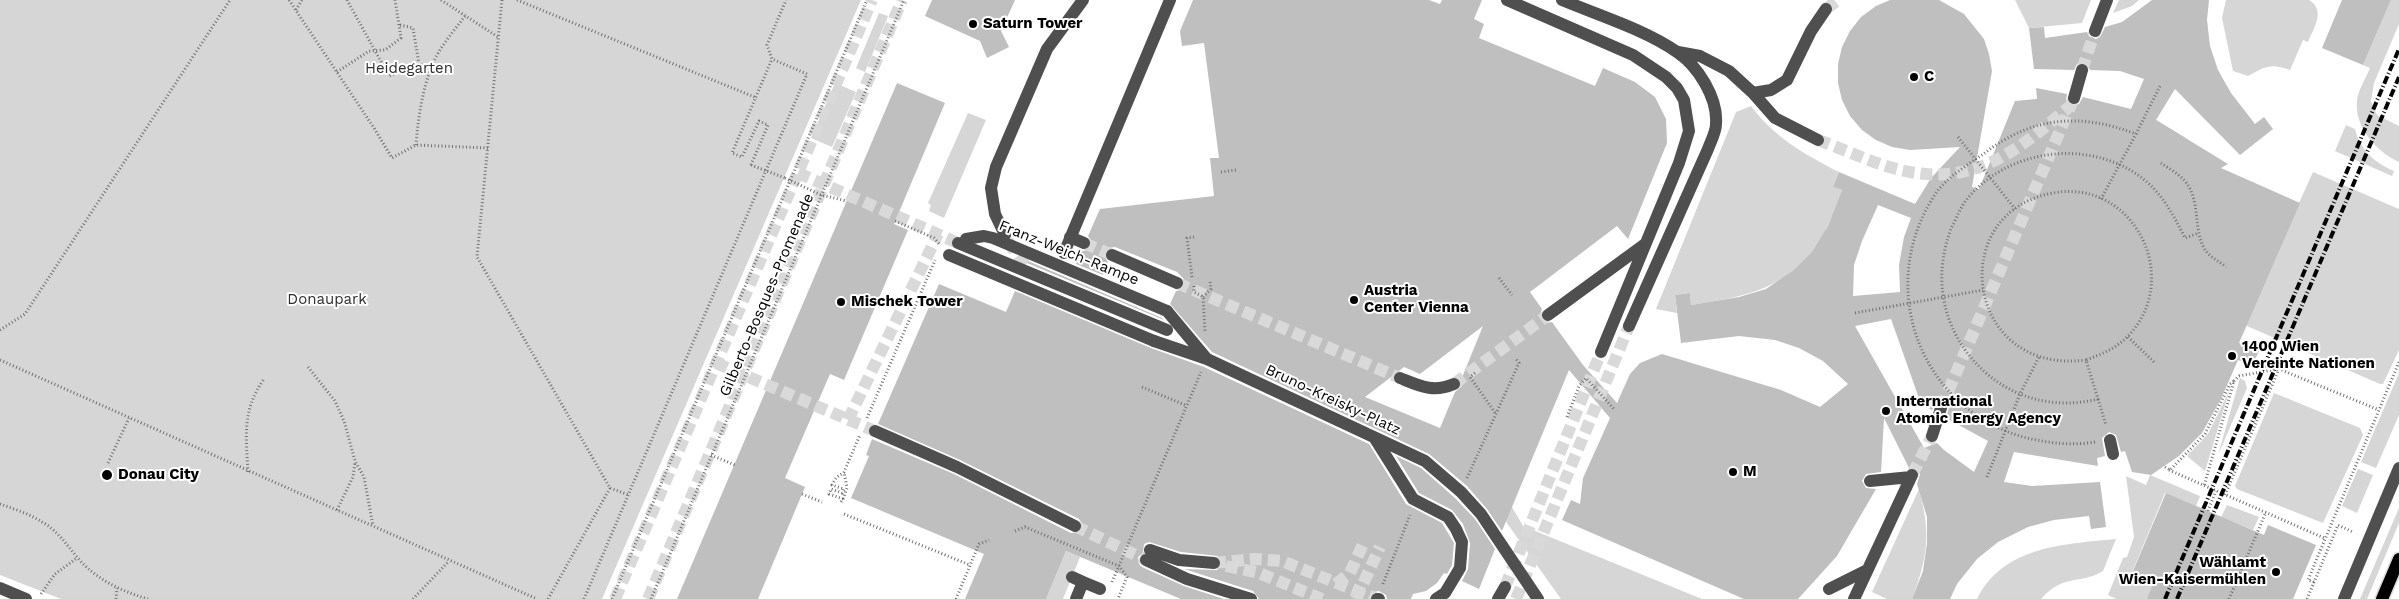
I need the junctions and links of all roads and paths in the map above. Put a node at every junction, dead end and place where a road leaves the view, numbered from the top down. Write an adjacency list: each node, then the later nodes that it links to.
1 (230, 0): 71 (path)
2 (289, 0): 18 (path)
3 (302, 0): 18 (path)
4 (347, 0): 23 (path)
5 (395, 0): 20 (path)
6 (441, 0): 19 (path)
7 (502, 0): 22 (path)
8 (517, 0): 32 (path)
9 (786, 0): 25 (path)
10 (867, 0): 44 (path)
11 (904, 0): 46 (path, Gilberto-Bosques-Promenade)
12 (1083, 0): 52 (street)
13 (1170, 0): 53 (street)
14 (1507, 0): 56 (street)
15 (1562, 0): 24 (street)
16 (2106, 0): 21 (street)
17 (1826, 9): 31 (street)
18 (296, 10): 29 (path)
19 (466, 16): 22 (path); 27 (path)
20 (400, 25): 23 (path); 26 (path)
21 (2094, 31)
22 (498, 37): 38 (path)
23 (376, 50): 26 (path); 29 (path)
24 (1678, 52): 31 (street); 70 (street)
25 (772, 59): 32 (path); 123 (path)
26 (419, 64): 27 (path)
27 (431, 66): 37 (path)
28 (2082, 70): 33 (street)
29 (337, 72): 37 (path)
30 (2161, 84): 34 (path)
31 (1753, 93): 36 (street)
32 (756, 98): 44 (path, bridge)
33 (2074, 98)
34 (2136, 134): 39 (path); 41 (path)
35 (1958, 137): 39 (path)
36 (1818, 140)
37 (416, 144): 38 (path)
38 (488, 148): 119 (path)
39 (1975, 160): 45 (path); 67 (path)
40 (2161, 163): 51 (path)
41 (2119, 164): 45 (path); 47 (path); 51 (path)
42 (1236, 170): 43 (path)
43 (1221, 172)
44 (787, 179): 46 (path); 160 (path)
45 (1990, 179): 49 (path); 66 (path)
46 (822, 194): 48 (path); 107 (path, Gilberto-Bosques-Promenade)
47 (2101, 198): 49 (path); 73 (path)
48 (847, 201)
49 (2015, 209): 64 (path)
50 (895, 221): 57 (path)
51 (2199, 233): 60 (path)
52 (1005, 235)
53 (1070, 237): 55 (street); 58 (street)
54 (1194, 237): 65 (path)
55 (1084, 243)
56 (1646, 243): 69 (street); 74 (street)
57 (943, 252): 76 (street, Bruno-Kreisky-Platz, bridge); 99 (path)
58 (1064, 252)
59 (1112, 255): 63 (street)
60 (2226, 267)
61 (1500, 280): 61 (path)
62 (1210, 282): 65 (path)
63 (1177, 283)
64 (1983, 290): 66 (path); 75 (path)
65 (1203, 297): 76 (path)
66 (1943, 298): 67 (path); 90 (path)
67 (1908, 304): 68 (path); 102 (path)
68 (1856, 313)
69 (1548, 315)
70 (1629, 326)
71 (0, 330)
72 (1166, 330): 76 (street, Franz-Weich-Rampe, bridge)
73 (2128, 337): 79 (path); 81 (path)
74 (1601, 352)
75 (2039, 357): 79 (path); 90 (path)
76 (1207, 359): 92 (path); 104 (street, Bruno-Kreisky-Platz)
77 (1516, 359): 96 (path)
78 (0, 360): 98 (path)
79 (2086, 360): 91 (path)
80 (2399, 362): 95 (path)
81 (2155, 363)
82 (308, 367): 108 (path)
83 (2279, 369): 87 (path); 95 (path); 124 (path)
84 (1475, 373): 96 (path)
85 (1400, 378): 88 (street)
86 (264, 379): 114 (path)
87 (2234, 381): 113 (path); 118 (path)
88 (1454, 384)
89 (1142, 386): 92 (path)
90 (2020, 394): 91 (path); 102 (path)
91 (2098, 399): 105 (path)
92 (1185, 405): 143 (path)
93 (1941, 408): 103 (street)
94 (1614, 409): 97 (path)
95 (2379, 410): 136 (path)
96 (1496, 414): 121 (path)
97 (1567, 417)
98 (129, 418): 109 (path); 114 (path)
99 (865, 422)
100 (861, 431): 115 (path)
101 (875, 431): 133 (street)
102 (2006, 431): 105 (path); 116 (path)
103 (1932, 436)
104 (1374, 437): 121 (street, Bruno-Kreisky-Platz); 167 (street)
105 (2110, 440): 106 (street)
106 (2112, 454)
107 (711, 455): 110 (path); 161 (path, Gilberto-Bosques-Promenade)
108 (355, 462): 127 (path); 132 (path)
109 (108, 463)
110 (735, 465)
111 (2165, 467): 113 (path)
112 (2399, 468): 173 (street)
113 (2170, 470): 118 (path)
114 (248, 472): 127 (path)
115 (844, 472): 115 (path)
116 (1987, 477)
117 (1870, 481): 144 (street)
118 (2204, 486): 120 (path)
119 (610, 488): 123 (path); 158 (path)
120 (2216, 491): 124 (path); 128 (path)
121 (1461, 492): 169 (street, Bruno-Kreisky-Platz)
122 (802, 494): 125 (path)
123 (629, 495): 159 (path)
124 (2224, 495): 130 (path)
125 (822, 502)
126 (0, 504): 138 (path)
127 (337, 510): 132 (path)
128 (2208, 511)
129 (1411, 512): 166 (path)
130 (2266, 512): 136 (path); 171 (path)
131 (844, 514): 142 (path)
132 (373, 526): 140 (path)
133 (1075, 526)
134 (1015, 531): 143 (path)
135 (2353, 532): 146 (path)
136 (2324, 538): 146 (path)
137 (989, 540): 142 (path)
138 (77, 558): 149 (path); 153 (path)
139 (2399, 559): 174 (main road)
140 (449, 561): 156 (path); 157 (path)
141 (1214, 563): 165 (street)
142 (970, 565): 162 (path)
143 (1120, 566): 145 (path); 164 (path)
144 (1867, 570): 150 (street); 170 (street)
145 (1117, 572)
146 (2314, 582): 172 (path)
147 (1505, 587): 168 (street)
148 (0, 588): 152 (street)
149 (117, 588): 154 (path); 155 (path)
150 (1829, 588)
151 (1100, 589): 163 (street)
152 (26, 599)
153 (38, 599)
154 (116, 599)
155 (148, 599)
156 (413, 599)
157 (537, 599)
158 (548, 599)
159 (584, 599)
160 (612, 599)
161 (651, 599)
162 (956, 599)
163 (1076, 599)
164 (1118, 599)
165 (1251, 599)
166 (1378, 599)
167 (1436, 599)
168 (1498, 599)
169 (1538, 599)
170 (1854, 599)
171 (2229, 599)
172 (2307, 599)
173 (2344, 599)
174 (2382, 599)

